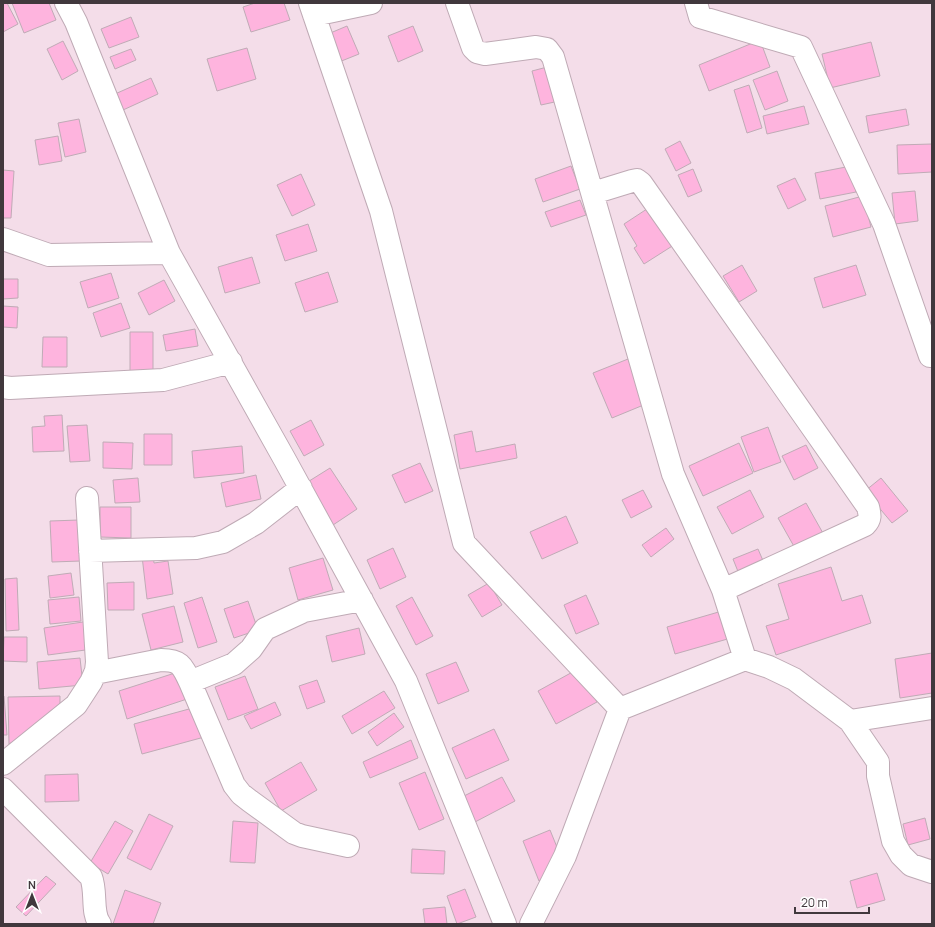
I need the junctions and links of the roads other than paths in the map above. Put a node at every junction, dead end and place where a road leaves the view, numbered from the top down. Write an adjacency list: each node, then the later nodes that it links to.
1 (66, 3): 8 (street)
2 (371, 3): 5 (street)
3 (457, 3): 6 (street)
4 (696, 3): 9 (street)
5 (312, 9): 21 (street)
6 (593, 193): 15 (street); 15 (street)
7 (3, 239): 8 (street)
8 (169, 252): 10 (street)
9 (932, 356)
10 (231, 362): 11 (street); 12 (street)
11 (3, 387)
12 (301, 488): 14 (street); 16 (street)
13 (87, 498): 14 (street)
14 (90, 551): 18 (street)
15 (723, 590): 17 (street)
16 (362, 600): 19 (street); 28 (street)
17 (745, 659): 21 (street); 22 (street)
18 (93, 678): 19 (street); 23 (street)
19 (190, 682): 25 (street)
20 (932, 708): 22 (street)
21 (620, 709): 29 (street)
22 (850, 721): 26 (street)
23 (3, 764)
24 (3, 790): 27 (street)
25 (348, 846)
26 (932, 872)
27 (100, 924)
28 (505, 924)
29 (531, 924)

